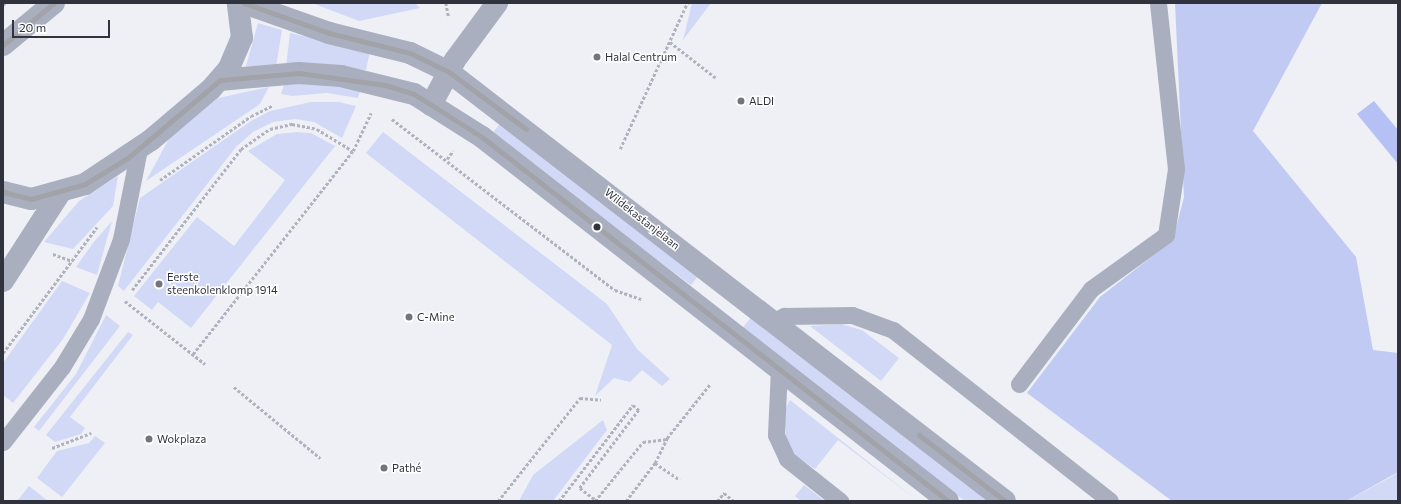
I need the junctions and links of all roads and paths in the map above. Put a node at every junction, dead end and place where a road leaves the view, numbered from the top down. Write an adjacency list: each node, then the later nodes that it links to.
1 (54, 3): 10 (street)
2 (238, 3): 13 (street)
3 (244, 3): 11 (street, Wildekastanjelaan)
4 (446, 3): 8 (path)
5 (497, 3): 11 (street)
6 (687, 3): 9 (path)
7 (1158, 3): 34 (lane)
8 (449, 18)
9 (670, 42): 12 (path); 19 (path)
10 (3, 45)
11 (449, 72): 14 (street); 28 (street, Wildekastanjelaan)
12 (716, 78)
13 (220, 80): 14 (street); 18 (street)
14 (431, 105): 32 (street)
15 (272, 106): 23 (path)
16 (388, 116): 27 (path)
17 (369, 118): 20 (path)
18 (139, 149): 22 (street); 23 (lane)
19 (620, 149)
20 (353, 151): 30 (path); 30 (path)
21 (3, 192): 22 (street)
22 (60, 193): 26 (street)
23 (130, 199): 25 (path); 39 (lane)
24 (49, 253): 25 (path)
25 (72, 260): 29 (path)
26 (3, 281)
27 (615, 290)
28 (773, 322): 52 (street, Wildekastanjelaan); 53 (lane)
29 (3, 354)
30 (193, 354): 31 (path)
31 (205, 364)
32 (779, 368): 50 (lane); 51 (street)
33 (711, 383): 38 (path)
34 (1019, 384)
35 (234, 387): 41 (path)
36 (601, 400): 44 (path)
37 (91, 433): 40 (path)
38 (667, 438): 42 (path); 46 (path)
39 (3, 442)
40 (52, 448)
41 (320, 458)
42 (655, 463): 43 (path); 47 (path)
43 (680, 480)
44 (498, 501)
45 (559, 501): 46 (path)
46 (596, 501)
47 (626, 501)
48 (718, 501): 49 (path)
49 (734, 501)
50 (840, 501)
51 (948, 501)
52 (1005, 501)
53 (1110, 501)

